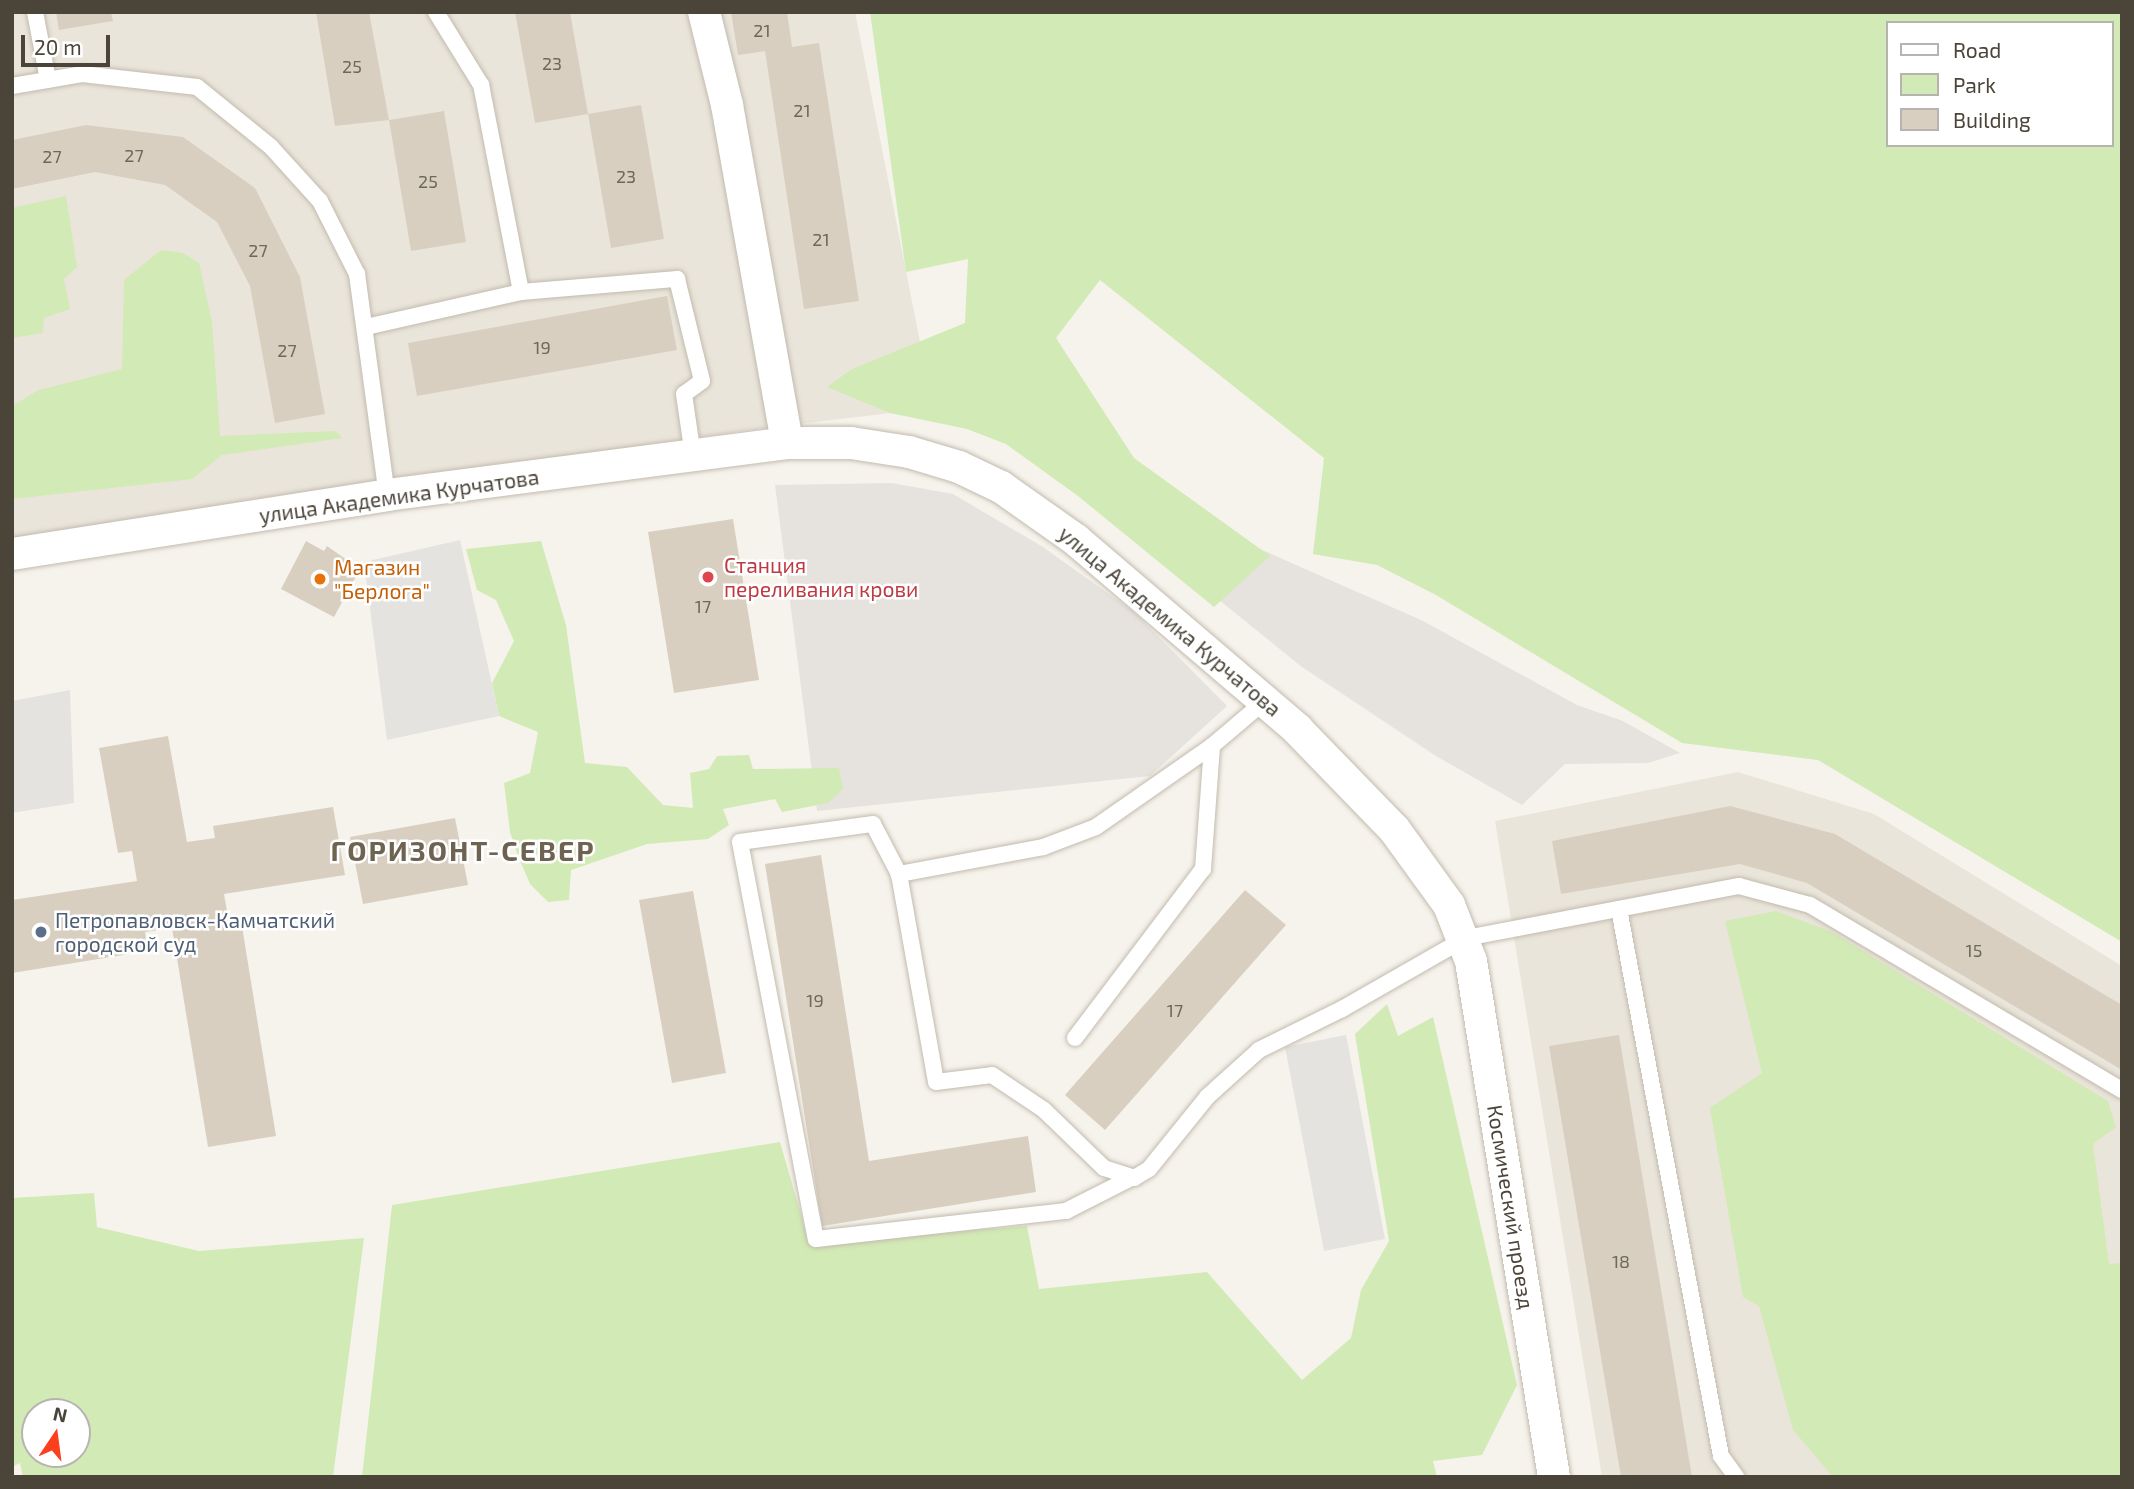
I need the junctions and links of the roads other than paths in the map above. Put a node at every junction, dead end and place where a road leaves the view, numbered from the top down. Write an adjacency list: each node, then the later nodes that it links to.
1 (35, 12): 4 (lane)
2 (436, 12): 6 (lane)
3 (704, 12): 8 (street)
4 (48, 80): 5 (lane); 7 (lane)
5 (12, 86)
6 (521, 292): 7 (lane); 9 (lane)
7 (366, 327): 10 (lane)
8 (787, 443): 9 (street, улица Академика Курчатова); 12 (street, улица Академика Курчатова)
9 (693, 456): 10 (street, улица Академика Курчатова)
10 (387, 495): 11 (street, улица Академика Курчатова)
11 (12, 554)
12 (1266, 700): 13 (lane); 16 (street, улица Академика Курчатова)
13 (1212, 746): 14 (lane); 17 (lane)
14 (899, 874): 19 (lane); 19 (lane)
15 (1619, 909): 16 (lane); 18 (lane); 21 (lane)
16 (1466, 938): 19 (lane); 20 (street, Космический проезд)
17 (1075, 1038)
18 (2122, 1090)
19 (1129, 1179)
20 (1555, 1477)
21 (1736, 1477)

